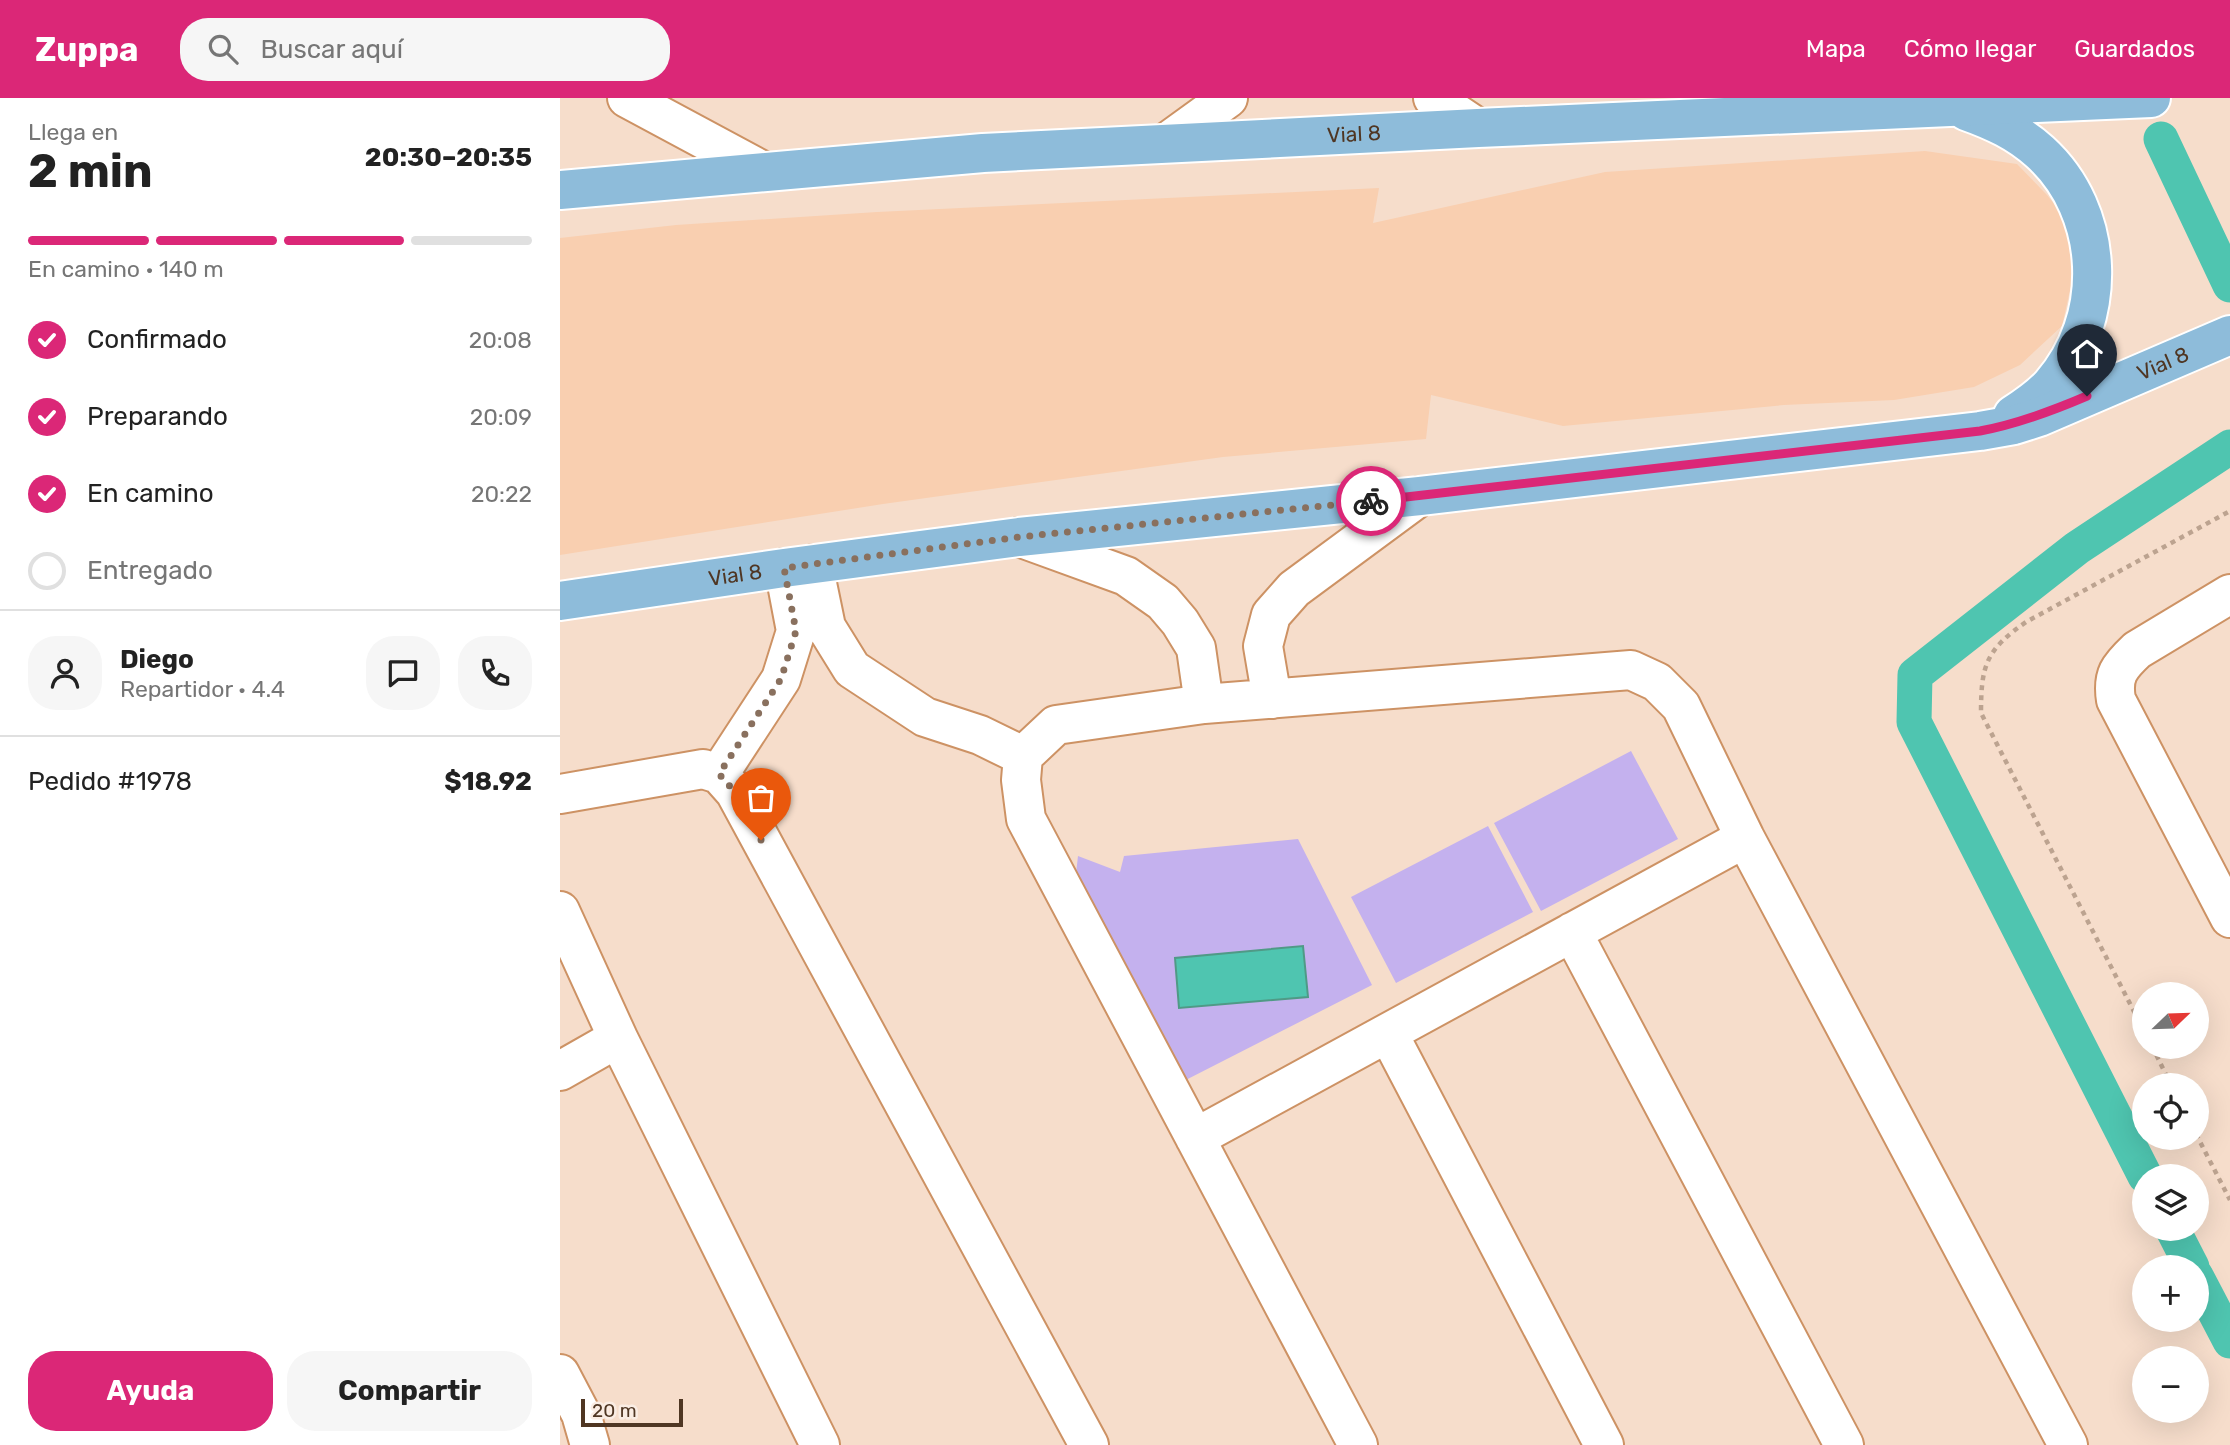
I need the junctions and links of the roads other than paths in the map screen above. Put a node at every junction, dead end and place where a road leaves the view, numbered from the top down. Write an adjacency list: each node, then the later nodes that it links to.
1 (627, 98): 8 (street)
2 (1228, 98): 7 (street)
3 (1433, 98): 6 (street)
4 (2151, 98): 5 (main road, Vial 8)
5 (1957, 108): 6 (main road, Vial 8); 11 (main road)
6 (1478, 128): 7 (main road, Vial 8)
7 (1166, 143): 8 (main road, Vial 8)
8 (763, 171): 9 (main road, Vial 8)
9 (560, 190)
10 (2230, 335): 11 (main road, Vial 8)
11 (1980, 431): 12 (main road, Vial 8)
12 (1420, 496): 13 (main road, Vial 8); 17 (street)
13 (1019, 537): 14 (main road, Vial 8); 18 (street)
14 (799, 566): 16 (main road, Vial 8); 19 (street); 20 (street)
15 (2230, 594): 24 (street)
16 (560, 601)
17 (1272, 699): 18 (street); 22 (street)
18 (1204, 704): 19 (street)
19 (1023, 756): 29 (street)
20 (719, 774): 21 (street); 33 (street)
21 (560, 794)
22 (1745, 838): 25 (street); 37 (street)
23 (560, 911): 27 (street)
24 (2230, 918)
25 (1572, 932): 26 (street); 36 (street)
26 (1388, 1032): 29 (street); 35 (street)
27 (618, 1038): 28 (street); 32 (street)
28 (560, 1071)
29 (1195, 1138): 34 (street)
30 (560, 1374): 31 (street)
31 (590, 1445)
32 (820, 1445)
33 (1090, 1445)
34 (1358, 1445)
35 (1604, 1445)
36 (1844, 1445)
37 (2068, 1445)

